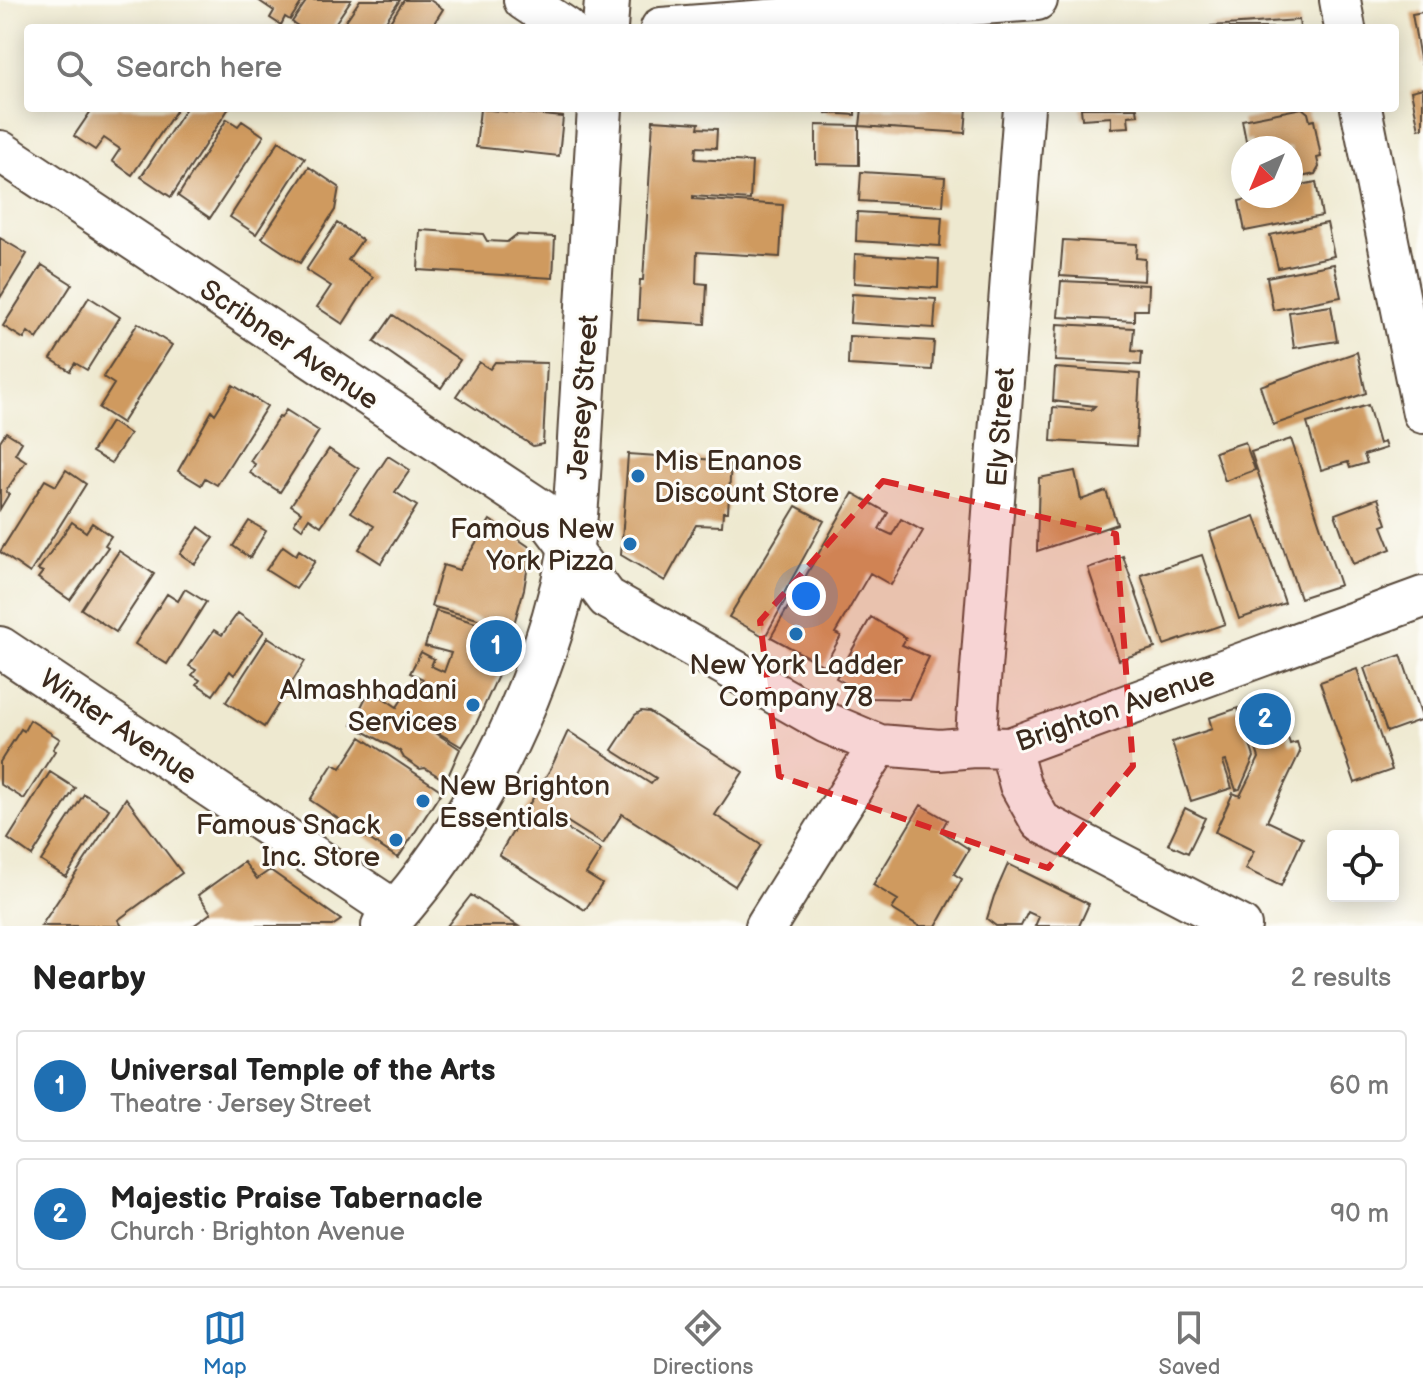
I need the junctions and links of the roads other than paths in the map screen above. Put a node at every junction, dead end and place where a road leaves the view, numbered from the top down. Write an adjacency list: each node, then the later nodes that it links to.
1 (524, 0): 6 (street)
2 (607, 0): 7 (street)
3 (1031, 0): 4 (street); 8 (street); 9 (street)
4 (1037, 0)
5 (1340, 0): 10 (street)
6 (560, 24)
7 (605, 24)
8 (714, 24)
9 (1030, 24)
10 (1344, 24)
11 (600, 112): 16 (street, Jersey Street)
12 (1024, 112): 20 (street, Ely Street)
13 (1362, 112): 15 (street)
14 (0, 151): 16 (street, Scribner Avenue)
15 (1423, 413)
16 (570, 548): 19 (street, Brighton Avenue); 21 (street, Jersey Street)
17 (1423, 597): 20 (street, Brighton Avenue)
18 (0, 647): 21 (street, Winter Avenue)
19 (879, 745): 20 (street, Brighton Avenue); 22 (street)
20 (993, 747): 23 (street)
21 (390, 919)
22 (766, 926)
23 (1241, 926)

